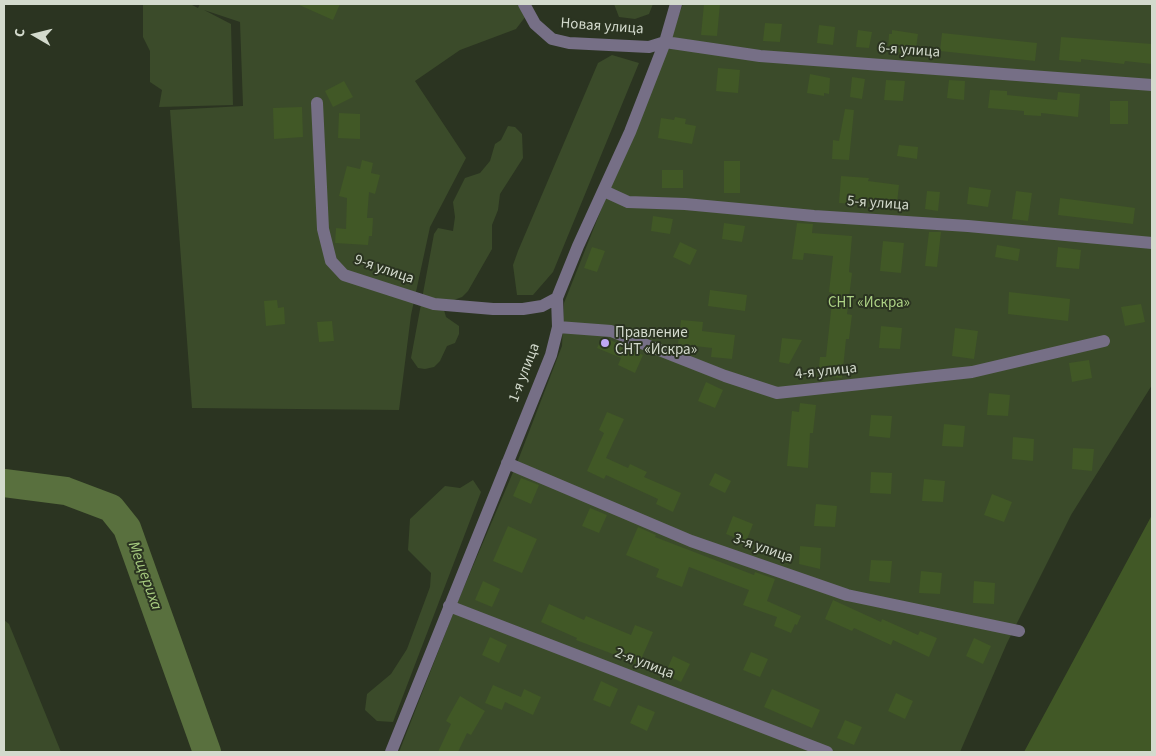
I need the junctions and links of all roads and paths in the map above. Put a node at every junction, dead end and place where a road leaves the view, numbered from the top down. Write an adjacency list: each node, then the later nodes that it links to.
1 (524, 4): 3 (street, Новая улица)
2 (676, 4): 3 (street, 1-я улица)
3 (665, 42): 4 (street, 6-я улица); 6 (street, 1-я улица)
4 (1152, 85)
5 (317, 103): 8 (street, 9-я улица)
6 (604, 191): 7 (street, 5-я улица); 8 (street, 1-я улица)
7 (1152, 243)
8 (557, 298): 9 (street, 1-я улица)
9 (558, 327): 10 (street, 4-я улица); 11 (street, 1-я улица)
10 (1104, 341)
11 (507, 463): 12 (street, 1-я улица); 13 (street, 3-я улица)
12 (448, 606): 14 (street, 1-я улица); 15 (street, 2-я улица)
13 (1019, 631)
14 (392, 752)
15 (827, 752)

